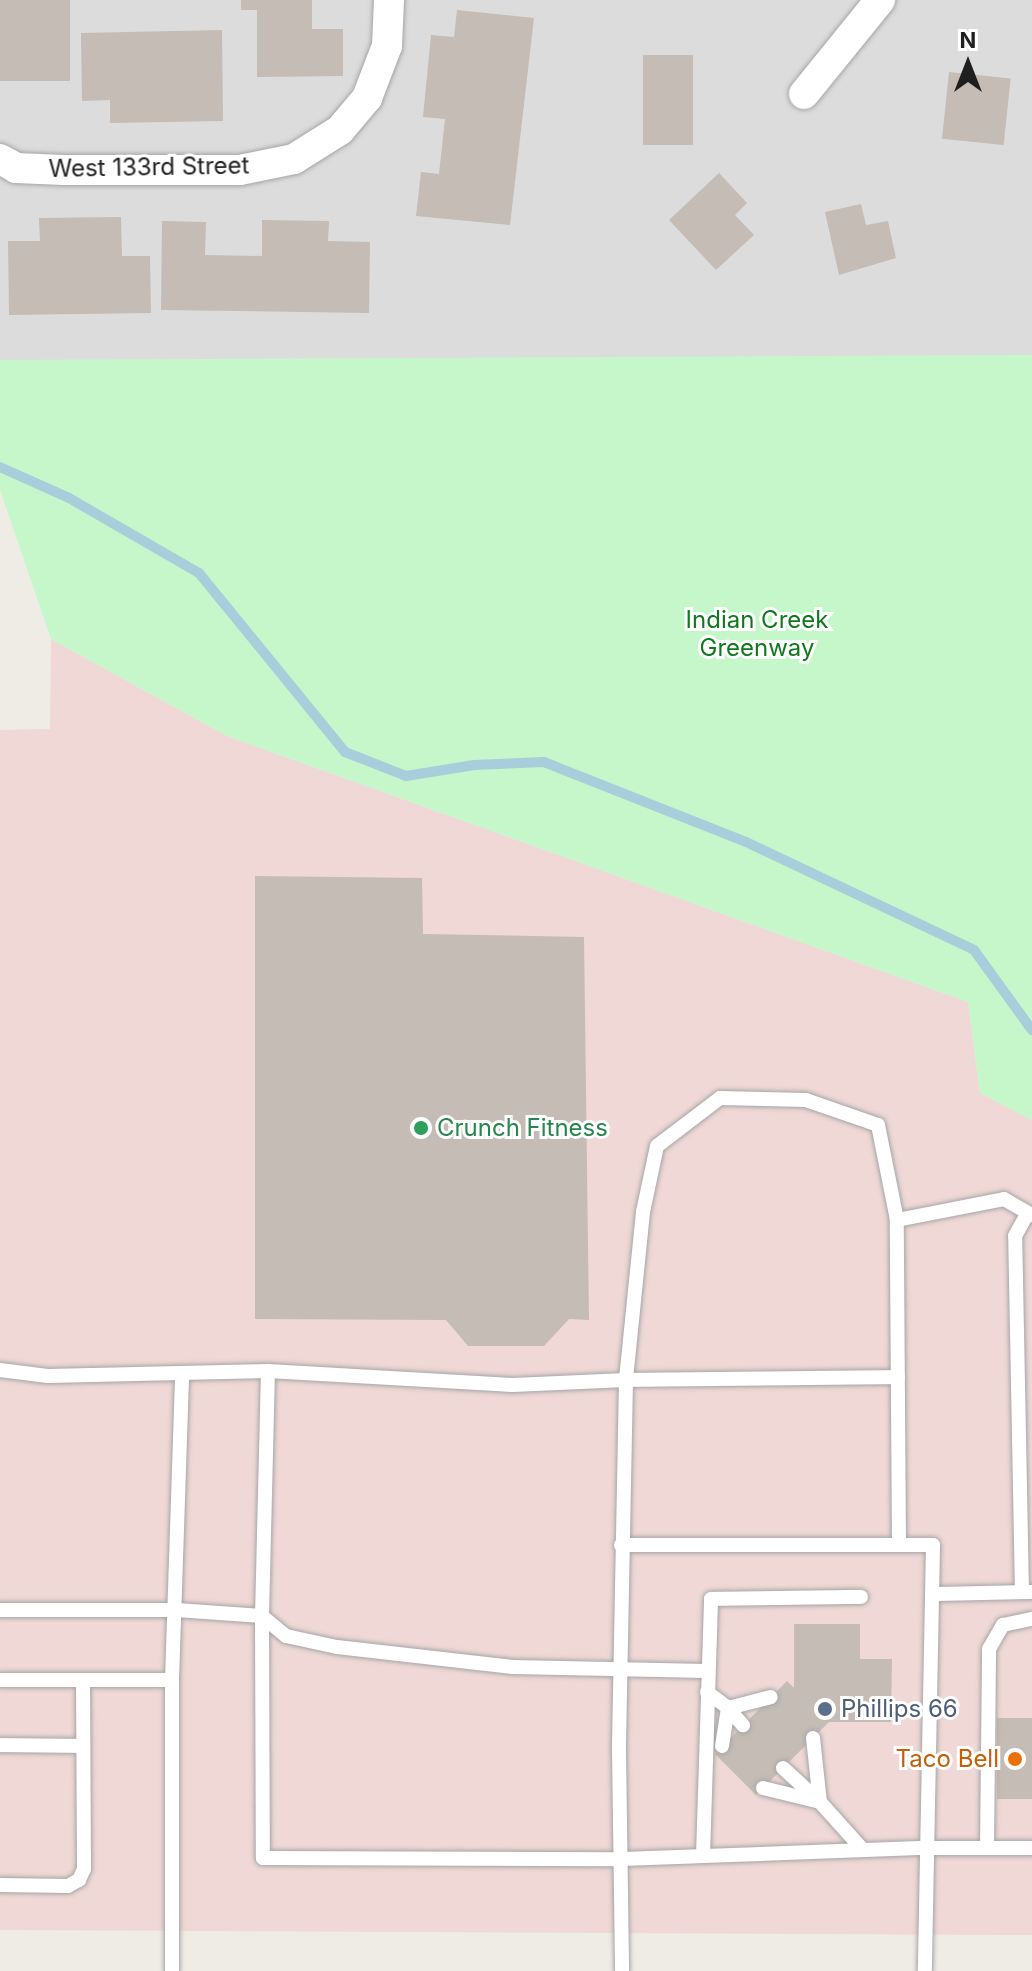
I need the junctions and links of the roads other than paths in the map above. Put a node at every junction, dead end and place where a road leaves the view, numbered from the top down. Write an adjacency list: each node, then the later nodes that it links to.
1 (389, 0): 4 (street, West 133rd Street)
2 (880, 0): 3 (street)
3 (804, 94)
4 (0, 159)
5 (1030, 1214): 6 (lane); 12 (lane)
6 (897, 1220): 10 (lane); 11 (lane)
7 (0, 1370): 9 (lane)
8 (268, 1371): 9 (lane); 11 (lane); 20 (lane)
9 (182, 1373): 19 (lane)
10 (898, 1377): 11 (lane); 14 (lane)
11 (626, 1380): 13 (lane)
12 (1026, 1525): 15 (lane)
13 (621, 1545): 14 (lane); 22 (lane)
14 (899, 1545): 16 (lane)
15 (1027, 1592): 16 (lane)
16 (933, 1594): 38 (lane)
17 (861, 1597): 23 (lane)
18 (0, 1610): 19 (lane)
19 (177, 1610): 20 (lane); 26 (lane)
20 (262, 1616): 22 (lane); 43 (lane)
21 (1032, 1619): 39 (lane)
22 (622, 1668): 23 (lane); 43 (lane)
23 (707, 1671): 27 (lane)
24 (0, 1680): 25 (lane)
25 (83, 1680): 26 (lane); 33 (lane)
26 (172, 1680): 45 (lane)
27 (707, 1692): 29 (lane); 42 (lane)
28 (771, 1697): 29 (lane)
29 (728, 1708): 30 (lane); 34 (lane)
30 (743, 1725)
31 (813, 1738): 37 (lane)
32 (0, 1745): 33 (lane)
33 (83, 1746): 44 (lane)
34 (722, 1746)
35 (783, 1768): 37 (lane)
36 (763, 1788): 37 (lane)
37 (820, 1802): 41 (lane)
38 (926, 1848): 39 (lane); 41 (lane); 47 (lane)
39 (987, 1848): 40 (lane)
40 (1032, 1848)
41 (863, 1850): 42 (lane)
42 (703, 1856): 43 (lane)
43 (622, 1859): 46 (lane)
44 (0, 1885)
45 (172, 1971)
46 (622, 1971)
47 (925, 1971)

